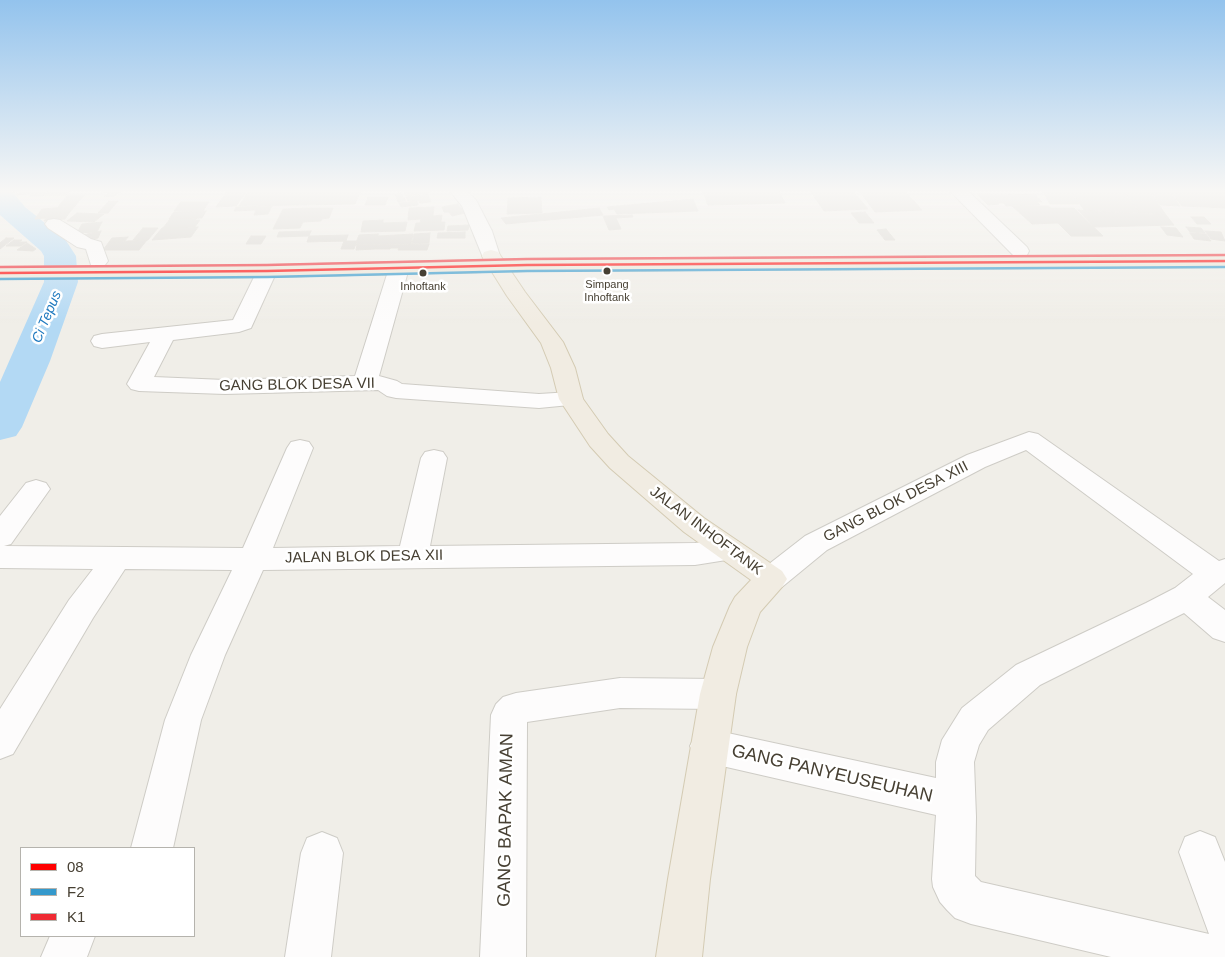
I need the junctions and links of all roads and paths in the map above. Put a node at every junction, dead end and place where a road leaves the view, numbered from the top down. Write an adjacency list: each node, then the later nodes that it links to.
1 (71, 235): 9 (street)
2 (484, 235): 6 (street)
3 (1003, 235): 5 (street)
4 (1225, 249): 5 (highway)
5 (1020, 251): 6 (highway)
6 (494, 261): 7 (highway); 9 (highway); 10 (highway); 16 (main road, JALAN INHOFTANK)
7 (1225, 261)
8 (0, 262): 11 (highway)
9 (83, 265): 11 (highway); 12 (highway)
10 (399, 268): 12 (highway); 15 (street)
11 (16, 269)
12 (267, 271): 13 (street)
13 (166, 334): 14 (street); 15 (street, GANG BLOK DESA VII)
14 (102, 340)
15 (365, 383): 16 (street, GANG BLOK DESA VII)
16 (571, 399): 21 (main road, JALAN INHOFTANK)
17 (300, 448): 25 (street)
18 (434, 458): 23 (street)
19 (36, 489): 20 (street)
20 (0, 538)
21 (728, 550): 23 (street, JALAN BLOK DESA XII); 27 (main road, JALAN INHOFTANK)
22 (0, 557): 24 (street, JALAN BLOK DESA XII)
23 (413, 557): 25 (street, JALAN BLOK DESA XII)
24 (116, 558): 25 (street, JALAN BLOK DESA XII); 31 (street)
25 (253, 559): 34 (street)
26 (1220, 572): 27 (street, GANG BLOK DESA XIII); 28 (street)
27 (771, 579): 30 (main road, JALAN INHOFTANK)
28 (1186, 597): 29 (street); 33 (street)
29 (1225, 629)
30 (718, 694): 32 (main road, JALAN INHOFTANK); 41 (street, GANG BAPAK AMAN)
31 (5, 734)
32 (709, 746): 33 (street, GANG PANYEUSEUHAN); 42 (main road, JALAN INHOFTANK)
33 (956, 801): 43 (street)
34 (152, 847)
35 (1200, 852): 37 (street)
36 (322, 853): 40 (street)
37 (1225, 919)
38 (72, 937): 39 (street)
39 (64, 957)
40 (308, 957)
41 (503, 957)
42 (680, 957)
43 (1209, 957)

